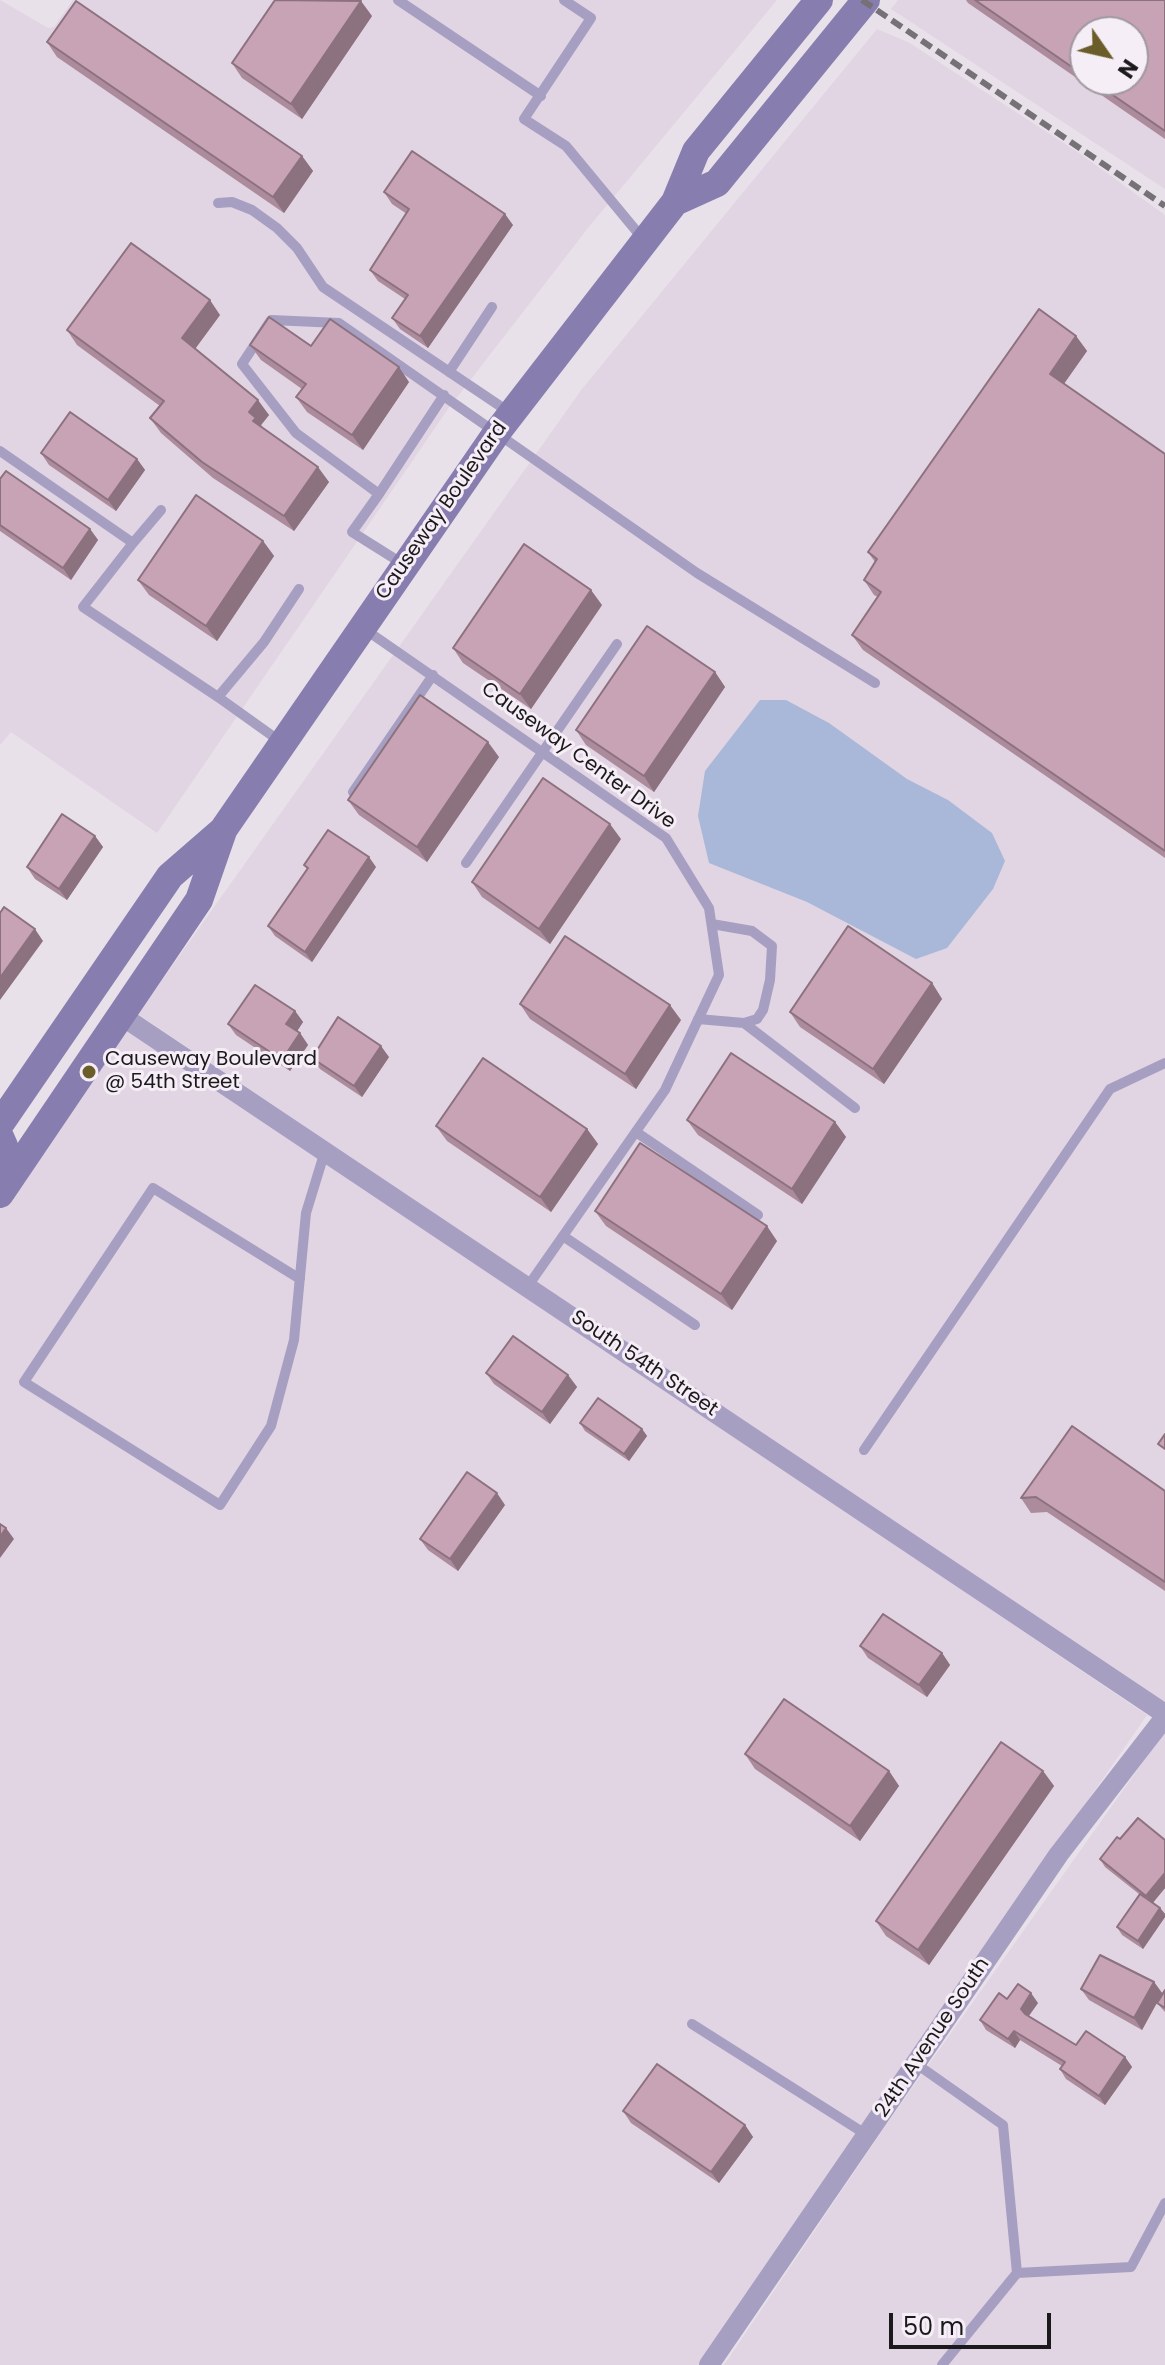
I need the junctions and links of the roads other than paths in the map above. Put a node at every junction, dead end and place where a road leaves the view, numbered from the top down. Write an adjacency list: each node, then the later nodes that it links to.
1 (398, 0): 5 (lane)
2 (564, 0): 5 (lane)
3 (819, 0): 6 (main road, Causeway Boulevard)
4 (866, 0): 6 (main road, Causeway Boulevard)
5 (541, 96): 8 (lane)
6 (675, 202): 8 (main road, Causeway Boulevard)
7 (218, 203): 10 (lane)
8 (644, 240): 12 (main road, Causeway Boulevard)
9 (492, 307): 10 (lane)
10 (449, 372): 12 (lane)
11 (444, 395): 12 (lane); 14 (lane); 14 (lane)
12 (504, 422): 17 (main road, Causeway Boulevard); 22 (lane)
13 (0, 451): 16 (lane)
14 (379, 494): 17 (lane)
15 (161, 510): 16 (lane)
16 (133, 543): 23 (lane)
17 (405, 565): 19 (main road, Causeway Boulevard)
18 (299, 589): 23 (lane)
19 (361, 627): 21 (lane, Causeway Center Drive); 24 (main road, Causeway Boulevard)
20 (617, 644): 25 (lane)
21 (433, 675): 25 (lane, Causeway Center Drive); 26 (lane)
22 (875, 683)
23 (218, 697): 24 (lane)
24 (283, 743): 27 (main road, Causeway Boulevard)
25 (543, 751): 29 (lane); 30 (lane, Causeway Center Drive)
26 (353, 792)
27 (223, 830): 28 (main road, Causeway Boulevard); 31 (main road, Causeway Boulevard)
28 (186, 862): 31 (main road); 36 (main road, Causeway Boulevard)
29 (466, 863)
30 (712, 924): 32 (lane, Causeway Center Drive); 33 (lane)
31 (122, 1016): 39 (street, South 54th Street); 41 (main road, Causeway Boulevard)
32 (698, 1019): 33 (lane); 37 (lane, Causeway Center Drive)
33 (744, 1023): 35 (lane)
34 (1165, 1063): 47 (lane)
35 (855, 1108)
36 (0, 1124)
37 (636, 1132): 42 (lane); 43 (lane, Causeway Center Drive)
38 (0, 1137): 40 (main road)
39 (325, 1151): 44 (lane); 45 (street, South 54th Street)
40 (0, 1155)
41 (0, 1194)
42 (758, 1215)
43 (563, 1236): 45 (lane, Causeway Center Drive); 46 (lane)
44 (300, 1279): 44 (lane)
45 (528, 1286): 48 (street, South 54th Street)
46 (695, 1325)
47 (864, 1450)
48 (1165, 1715): 50 (street, 24th Avenue South)
49 (692, 2024): 51 (lane)
50 (915, 2063): 51 (street, 24th Avenue South); 53 (lane)
51 (867, 2135): 54 (street, 24th Avenue South)
52 (1165, 2203): 53 (lane)
53 (1017, 2273): 55 (lane)
54 (709, 2365)
55 (942, 2365)

